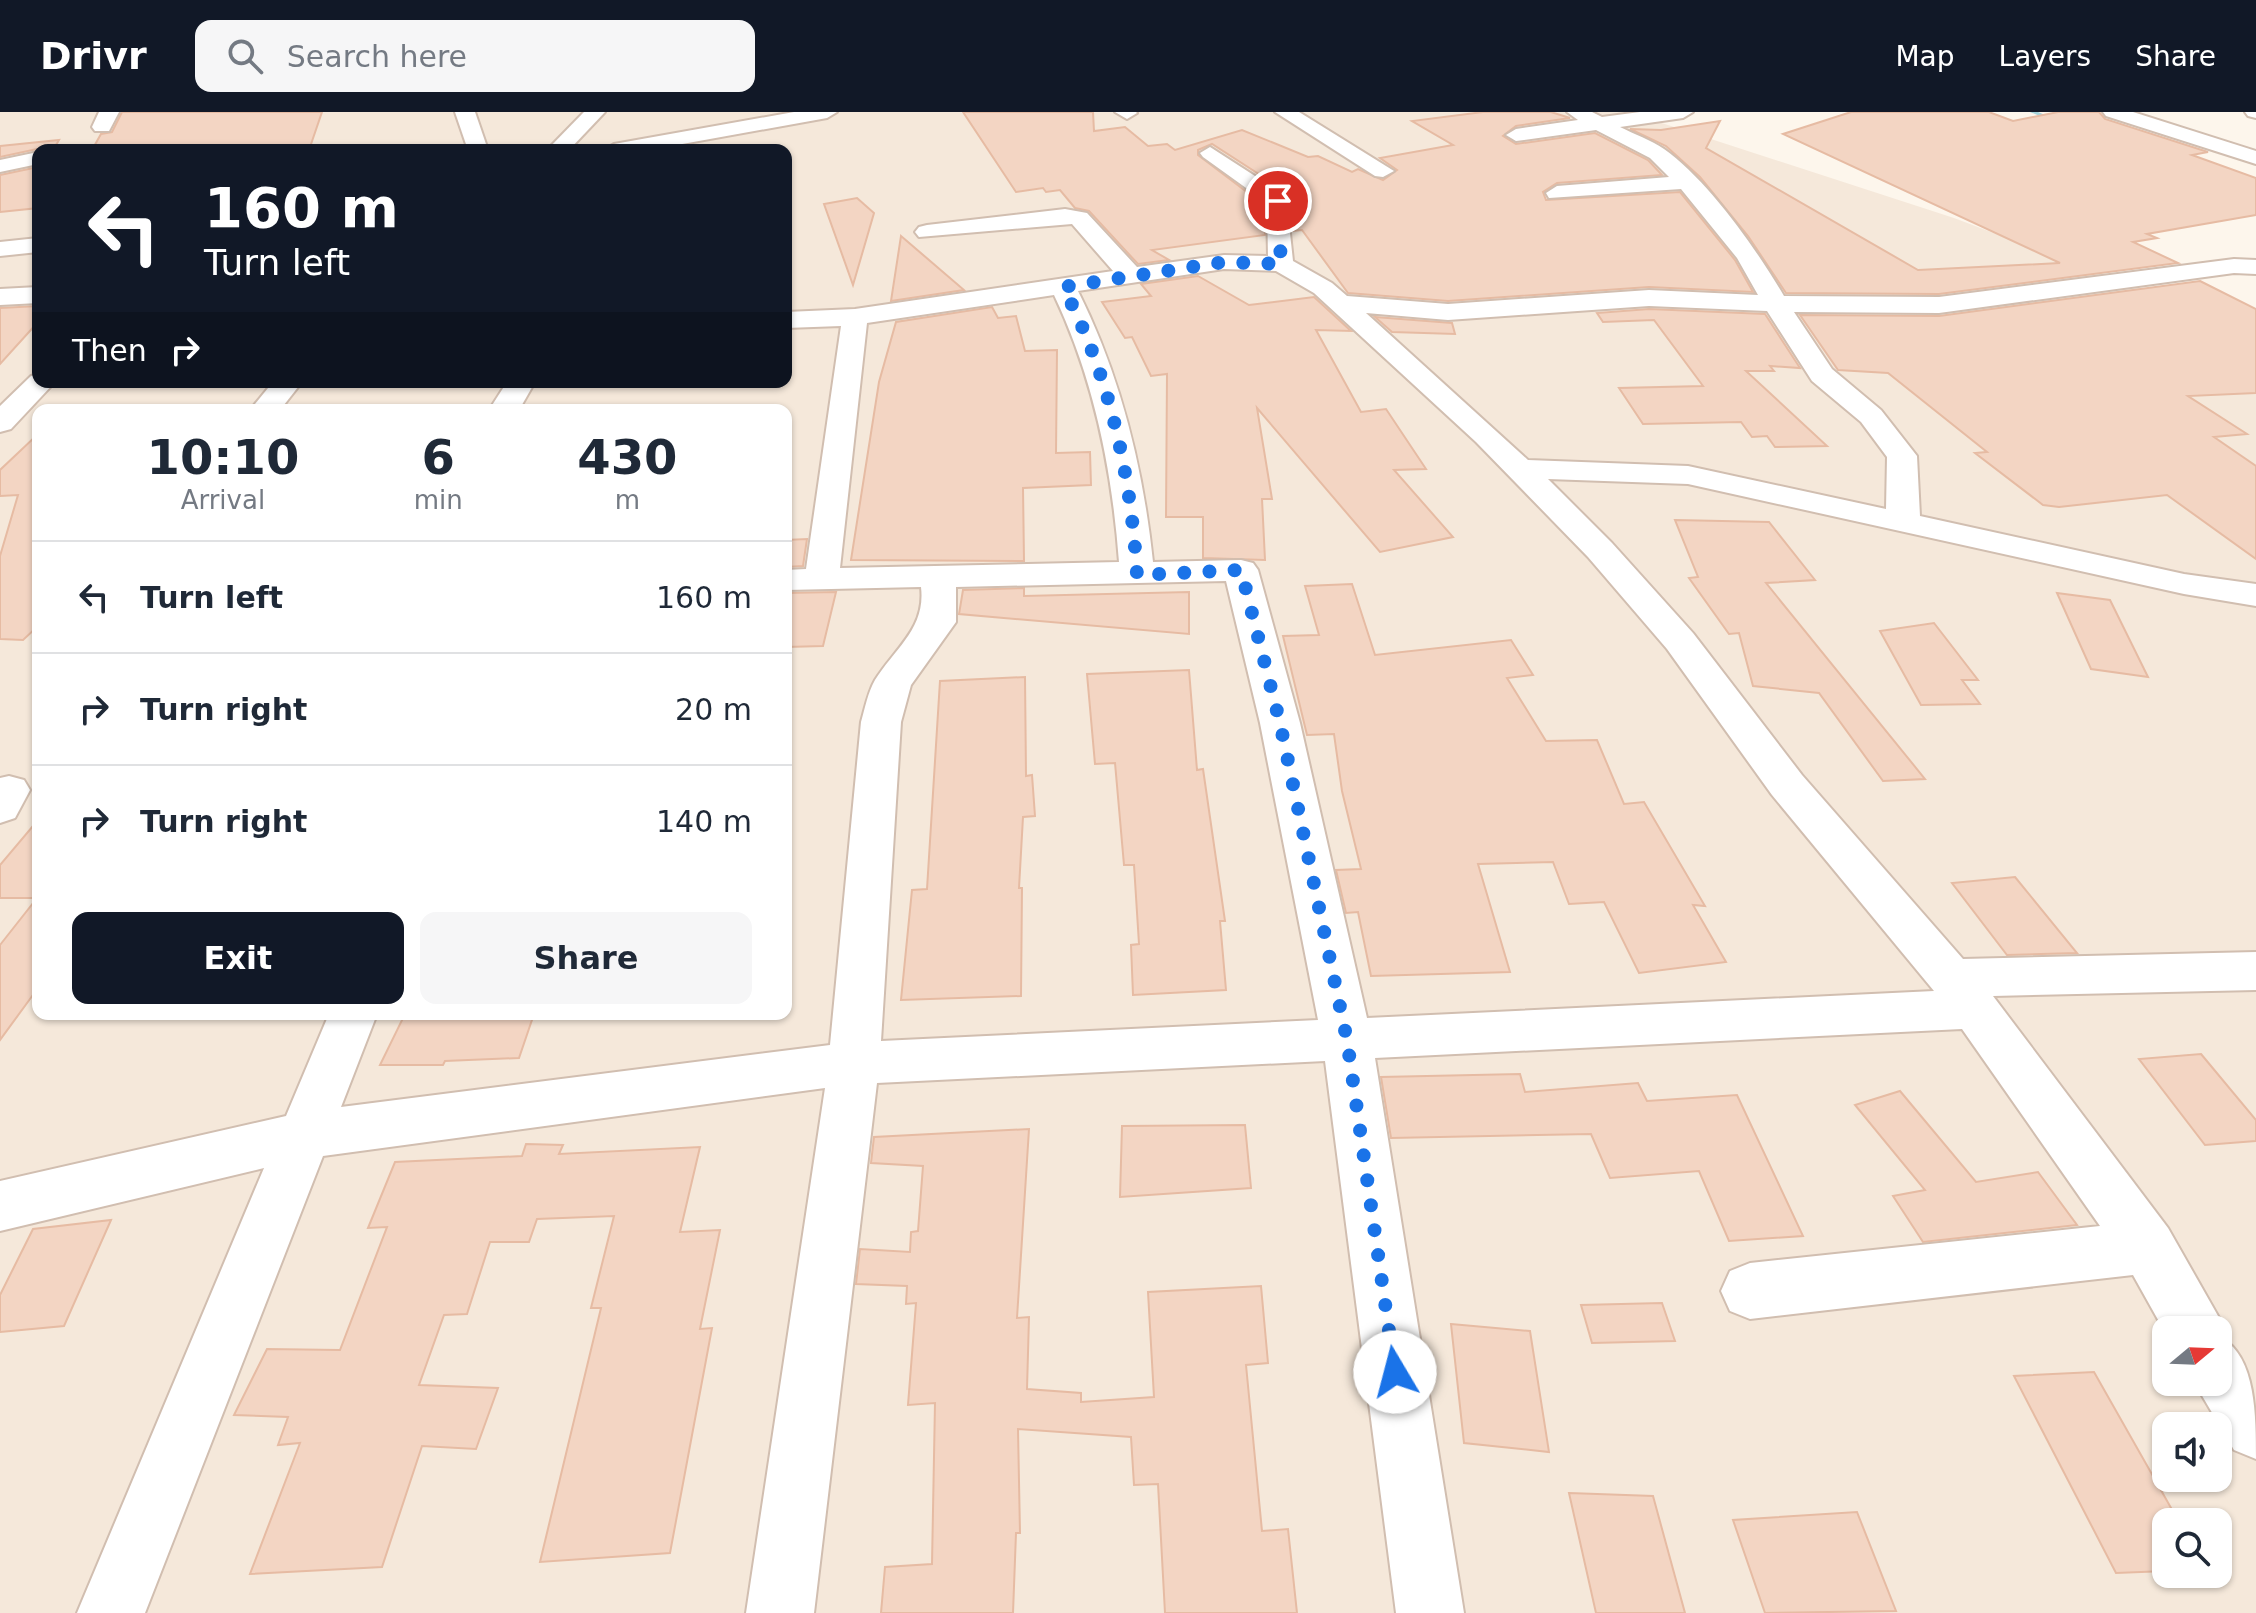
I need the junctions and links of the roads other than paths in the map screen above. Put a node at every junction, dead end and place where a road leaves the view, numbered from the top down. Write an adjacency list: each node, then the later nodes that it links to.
1 (465, 112): 10 (street)
2 (595, 112): 11 (street)
3 (827, 112): 12 (street)
4 (1285, 112): 17 (street)
5 (1577, 112): 8 (street)
6 (1683, 112): 8 (street)
7 (2113, 112): 14 (street)
8 (1603, 125): 9 (street); 18 (street)
9 (1516, 135)
10 (476, 144)
11 (563, 144)
12 (648, 144)
13 (1210, 153): 23 (street)
14 (2256, 158)
15 (32, 159): 16 (street)
16 (0, 166)
17 (1383, 171)
18 (1687, 182): 19 (street); 29 (street)
19 (1557, 193)
20 (927, 232): 25 (street)
21 (32, 246): 22 (street)
22 (0, 249)
23 (1281, 264): 25 (street); 30 (street)
24 (2249, 270): 29 (street)
25 (1132, 277): 26 (street)
26 (1063, 287): 31 (street); 39 (street)
27 (32, 295): 28 (street)
28 (0, 297)
29 (1775, 302): 30 (street); 38 (street)
30 (1340, 303): 37 (street)
31 (855, 317): 32 (street); 41 (street)
32 (792, 320)
33 (35, 388): 36 (street)
34 (283, 388): 35 (street)
35 (270, 404)
36 (0, 423)
37 (1518, 469): 38 (street); 45 (street)
38 (1905, 525): 43 (street)
39 (1137, 575): 40 (street); 47 (street)
40 (937, 576): 41 (street); 48 (street)
41 (822, 578): 42 (street)
42 (792, 580)
43 (2256, 595)
44 (2256, 971): 45 (street)
45 (1963, 994): 47 (street); 51 (street)
46 (351, 1020): 49 (street)
47 (1347, 1040): 48 (street); 58 (street)
48 (854, 1063): 49 (street); 57 (street)
49 (303, 1135): 50 (street); 56 (street)
50 (0, 1206)
51 (2148, 1247): 52 (street); 53 (street)
52 (1750, 1291)
53 (2193, 1316)
54 (2232, 1379): 55 (street)
55 (2256, 1428)
56 (111, 1613)
57 (780, 1613)
58 (1430, 1613)

